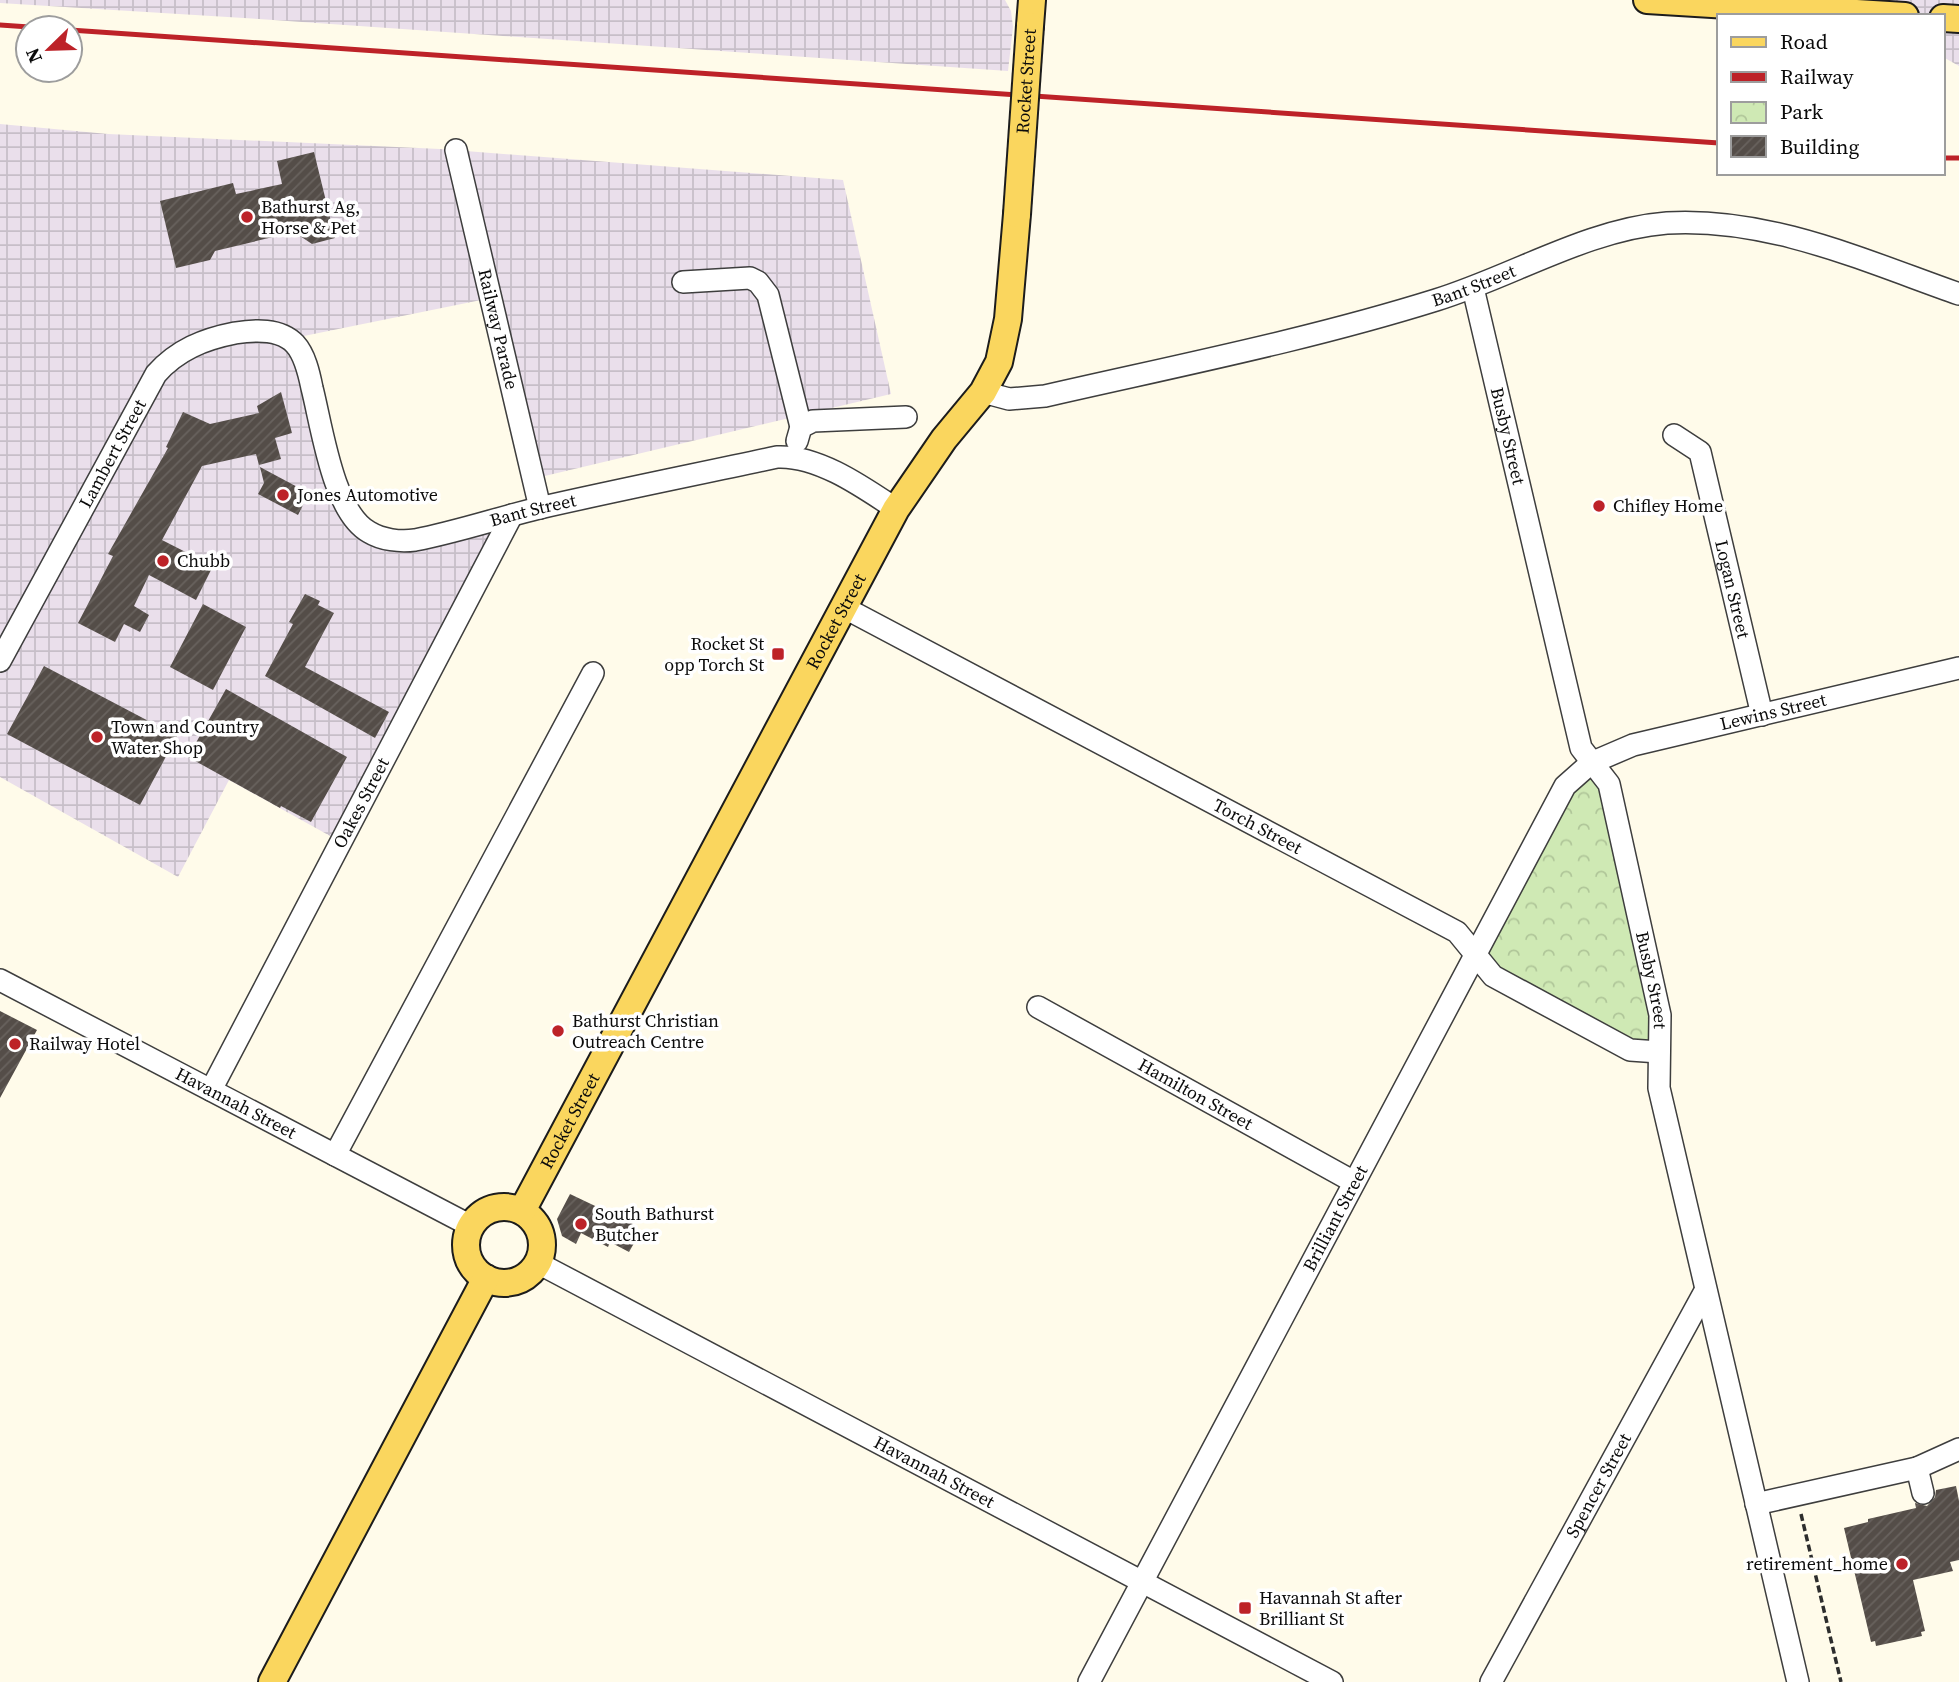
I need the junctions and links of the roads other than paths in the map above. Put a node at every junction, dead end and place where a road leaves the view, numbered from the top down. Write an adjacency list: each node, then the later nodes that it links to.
1 (1031, 0): 9 (main road, Rocket Street, bridge)
2 (1647, 0): 3 (main road)
3 (1873, 14)
4 (456, 150): 14 (street, Railway Parade)
5 (683, 282): 11 (street)
6 (1473, 288): 7 (street, Bant Street); 9 (street, Bant Street); 22 (street, Busby Street)
7 (1959, 294)
8 (289, 339): 16 (street, Bant Street); 18 (street, Lambert Street)
9 (983, 392): 15 (main road, Rocket Street)
10 (906, 417): 11 (street)
11 (801, 428): 13 (street)
12 (1674, 435): 21 (street, Logan Street)
13 (792, 456): 14 (street, Bant Street); 15 (street, Bant Street)
14 (540, 508): 16 (street, Bant Street)
15 (896, 509): 17 (main road, Rocket Street)
16 (512, 515): 27 (street, Oakes Street)
17 (842, 607): 23 (street, Torch Street); 30 (main road, Rocket Street)
18 (0, 661)
19 (1959, 668): 21 (street, Lewins Street)
20 (593, 673): 28 (street)
21 (1762, 715): 22 (street, Lewins Street)
22 (1591, 763): 23 (street, Brilliant Street); 26 (street, Busby Street)
23 (1476, 954): 26 (street, Torch Street); 29 (street, Brilliant Street)
24 (0, 980): 27 (street, Havannah Street)
25 (1038, 1007): 29 (street, Hamilton Street)
26 (1659, 1052): 34 (street, Busby Street)
27 (211, 1090): 28 (street, Havannah Street)
28 (335, 1155): 31 (street, Havannah Street)
29 (1354, 1182): 39 (street, Brilliant Street)
30 (522, 1211): 31 (main road); 32 (main road)
31 (471, 1226): 33 (main road)
32 (538, 1263): 33 (main road); 39 (street, Havannah Street)
33 (486, 1278): 40 (main road)
34 (1705, 1291): 38 (street, Busby Street); 43 (street, Spencer Street)
35 (1959, 1450): 36 (street)
36 (1917, 1468): 37 (street); 38 (street)
37 (1923, 1493)
38 (1756, 1504): 44 (street, Busby Street)
39 (1142, 1582): 41 (street, Brilliant Street); 42 (street, Havannah Street)
40 (271, 1682)
41 (1089, 1682)
42 (1332, 1682)
43 (1491, 1682)
44 (1798, 1682)

